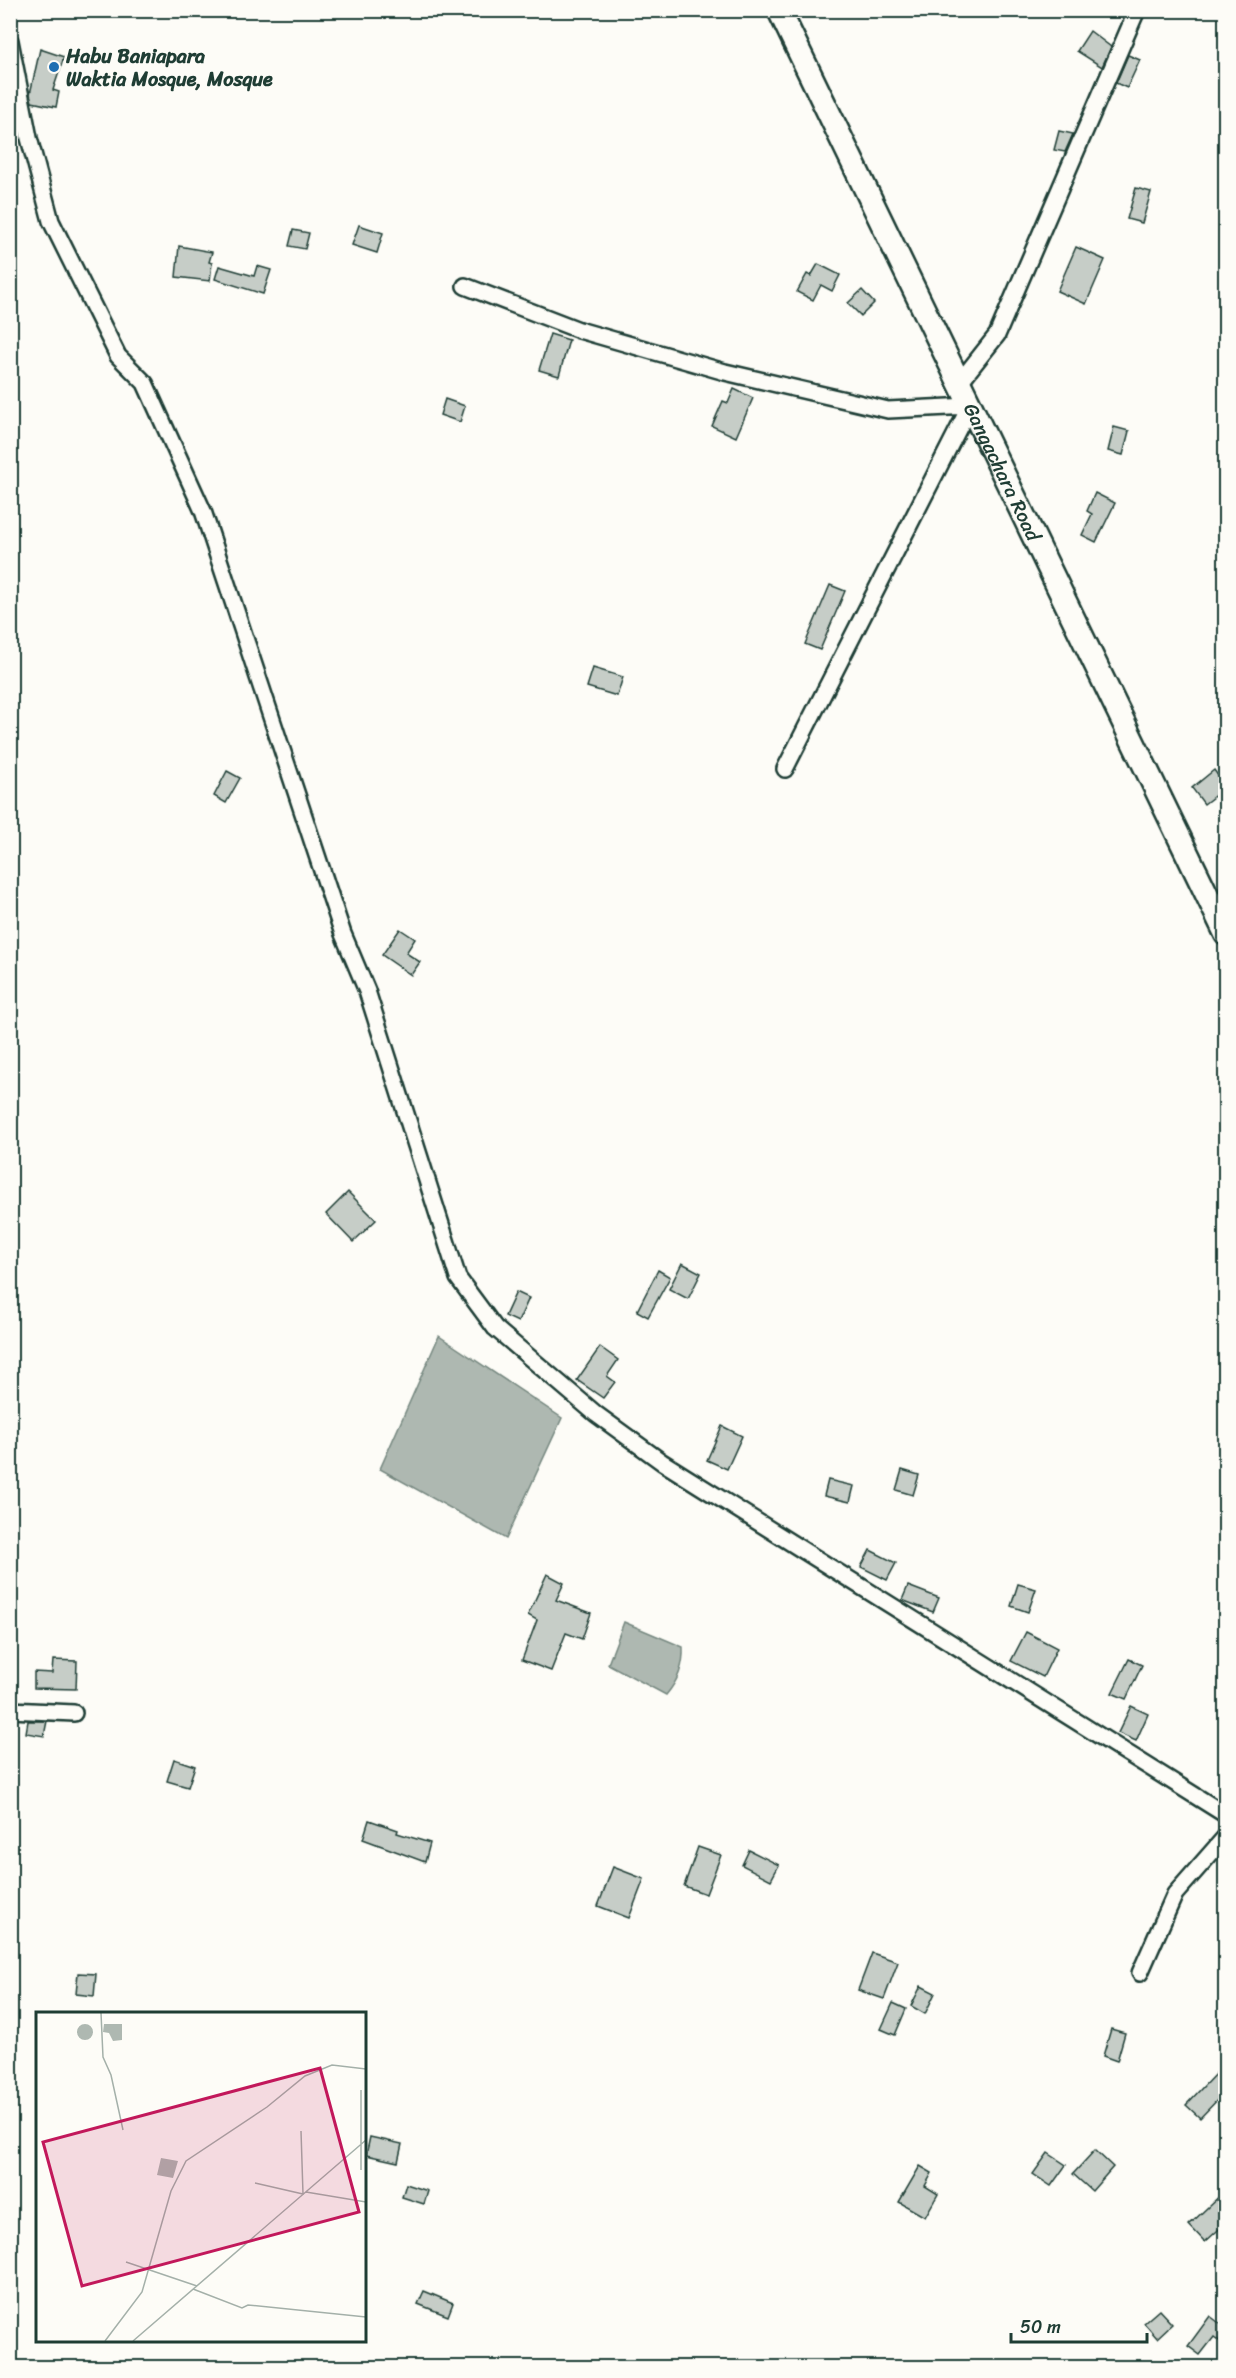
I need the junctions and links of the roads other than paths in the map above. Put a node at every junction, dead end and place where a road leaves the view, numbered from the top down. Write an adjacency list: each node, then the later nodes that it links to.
1 (779, 10): 5 (main road, Gangachara Road)
2 (1137, 10): 5 (street)
3 (10, 41): 11 (street)
4 (465, 286): 6 (street)
5 (959, 383): 6 (main road, Gangachara Road)
6 (970, 406): 7 (street); 8 (main road, Gangachara Road)
7 (785, 769)
8 (1226, 934)
9 (10, 1710): 10 (street)
10 (74, 1713)
11 (1226, 1815)
12 (1226, 1836): 13 (street)
13 (1140, 1973)

